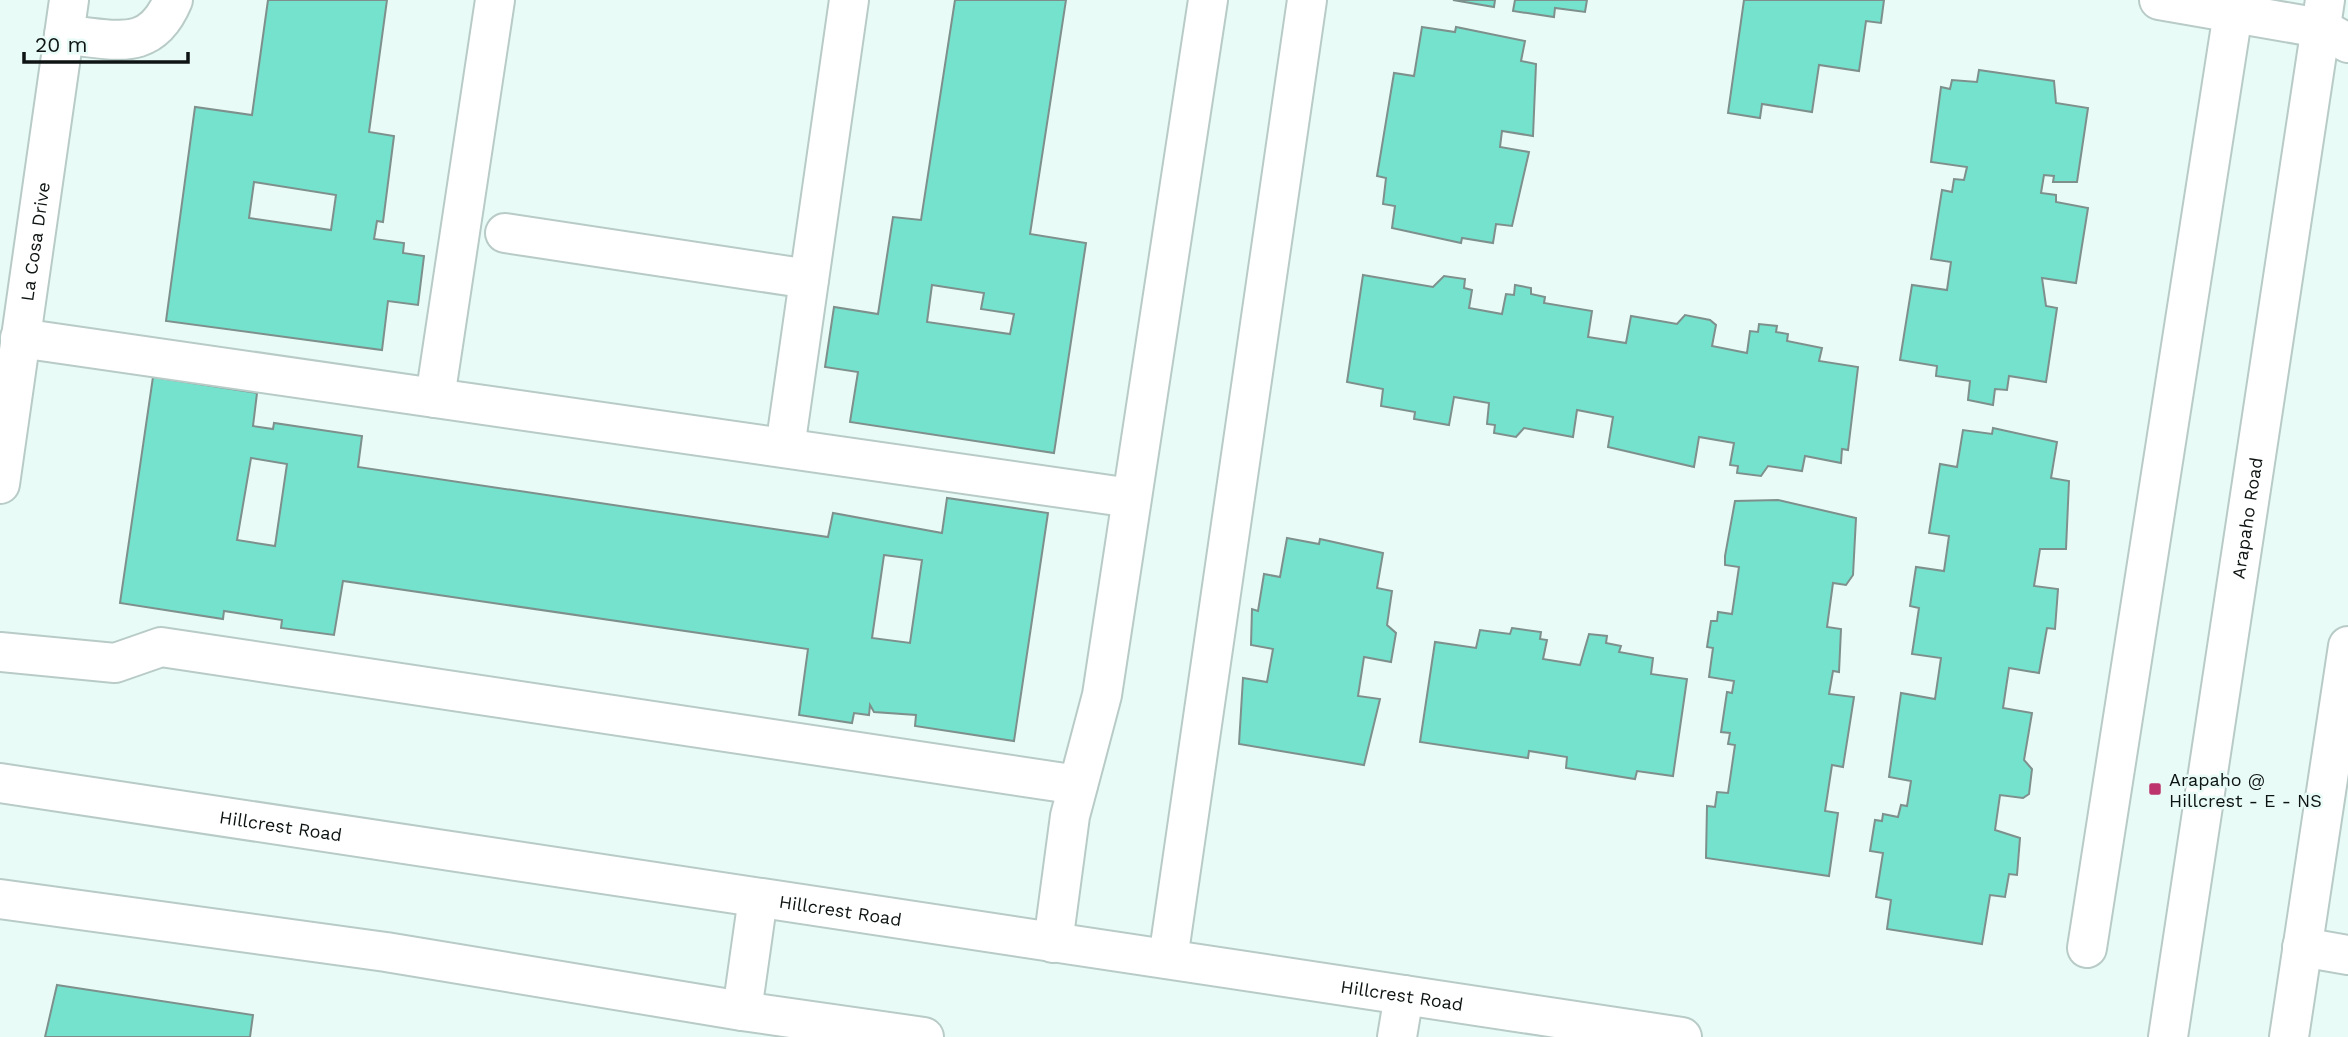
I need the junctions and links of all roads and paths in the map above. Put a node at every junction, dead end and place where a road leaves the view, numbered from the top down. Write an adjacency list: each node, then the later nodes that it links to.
1 (173, 0): 8 (main road)
2 (495, 0): 13 (main road)
3 (849, 0): 11 (main road)
4 (1208, 0): 16 (main road)
5 (1307, 0): 27 (main road)
6 (2160, 0): 7 (main road)
7 (2234, 6): 9 (main road); 25 (main road)
8 (66, 17): 12 (main road, La Cosa Drive)
9 (2331, 24): 33 (main road, Arapaho Road)
10 (505, 233): 11 (main road)
11 (809, 279): 14 (main road)
12 (20, 338): 13 (main road); 15 (main road, La Cosa Drive)
13 (435, 398): 14 (main road)
14 (785, 448): 16 (main road)
15 (0, 484)
16 (1132, 498): 20 (main road)
17 (2348, 646): 24 (main road)
18 (0, 652): 20 (main road)
19 (0, 783): 21 (main road, Hillcrest Road)
20 (1078, 785): 23 (main road)
21 (758, 898): 23 (main road, Hillcrest Road); 29 (main road)
22 (0, 899): 29 (main road)
23 (1053, 943): 27 (main road, Hillcrest Road)
24 (2302, 947): 26 (main road); 34 (main road)
25 (2087, 948)
26 (2348, 955)
27 (1168, 960): 28 (main road, Hillcrest Road)
28 (1404, 995): 31 (main road); 32 (main road, Hillcrest Road)
29 (741, 1011): 30 (main road)
30 (924, 1037)
31 (1397, 1037)
32 (1682, 1037)
33 (2168, 1037)
34 (2289, 1037)

